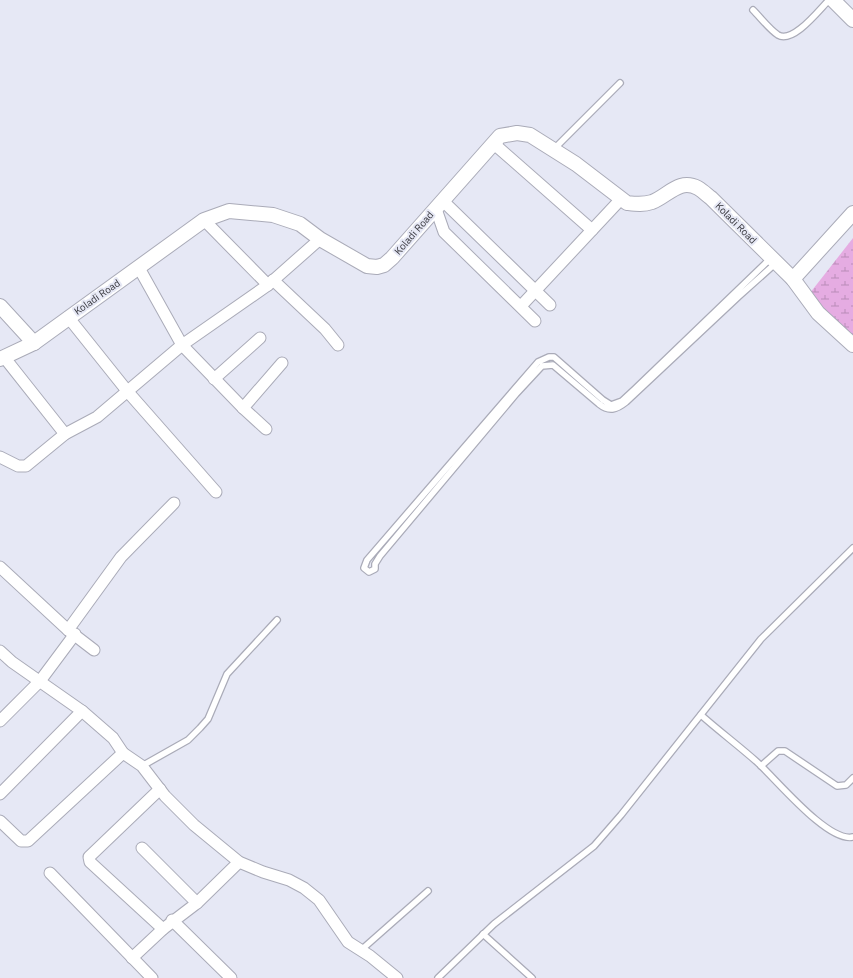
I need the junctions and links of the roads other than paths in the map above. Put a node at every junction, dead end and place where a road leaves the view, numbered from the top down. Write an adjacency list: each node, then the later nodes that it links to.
1 (829, 0): 3 (lane)
2 (833, 0): 4 (street)
3 (753, 10)
4 (853, 20)
5 (620, 83): 7 (lane)
6 (493, 143): 7 (street, Koladi Road); 9 (street, Koladi Road); 12 (street)
7 (554, 149): 8 (street, Koladi Road)
8 (621, 199): 12 (street); 14 (street, Koladi Road)
9 (439, 205): 13 (street, Koladi Road); 18 (street); 21 (street)
10 (853, 212): 16 (street)
11 (204, 220): 13 (street, Koladi Road); 15 (street, Koladi Road); 17 (street)
12 (592, 230): 18 (street)
13 (320, 239): 17 (street)
14 (774, 260): 14 (lane); 16 (street, Koladi Road)
15 (139, 268): 22 (street, Koladi Road); 26 (street)
16 (793, 279): 28 (street, Koladi Road)
17 (270, 282): 26 (street); 27 (street)
18 (536, 291): 19 (street); 21 (street)
19 (550, 305)
20 (0, 306): 25 (street)
21 (521, 306): 23 (street)
22 (68, 317): 25 (street, Koladi Road); 32 (street)
23 (535, 321)
24 (260, 338): 31 (street)
25 (34, 343): 29 (street, Koladi Road)
26 (182, 345): 31 (street); 32 (street)
27 (338, 345)
28 (853, 345)
29 (2, 358): 35 (street)
30 (282, 364): 33 (street)
31 (214, 379): 33 (street)
32 (128, 392): 35 (street); 37 (street)
33 (243, 408): 34 (street)
34 (266, 428)
35 (65, 434): 36 (street)
36 (0, 457)
37 (216, 492)
38 (174, 503): 42 (street)
39 (853, 548): 47 (lane)
40 (0, 567): 42 (street)
41 (277, 620): 50 (lane)
42 (72, 632): 43 (street); 45 (street)
43 (94, 650)
44 (0, 651): 45 (street)
45 (40, 681): 46 (street); 48 (street)
46 (82, 711): 49 (street); 54 (street)
47 (701, 716): 51 (lane); 64 (lane)
48 (0, 721)
49 (123, 753): 50 (street); 55 (street)
50 (142, 766): 53 (street)
51 (761, 766): 52 (lane); 56 (lane)
52 (853, 778)
53 (160, 789): 58 (street); 63 (street)
54 (0, 794)
55 (0, 821)
56 (853, 837)
57 (142, 848): 61 (street)
58 (239, 862): 61 (street); 65 (street)
59 (50, 873): 66 (street)
60 (428, 891): 65 (lane)
61 (197, 902): 62 (street)
62 (172, 920): 63 (street); 68 (street)
63 (163, 929): 66 (street)
64 (483, 934): 70 (lane); 71 (lane)
65 (360, 952): 69 (street)
66 (132, 958): 67 (street)
67 (152, 978)
68 (231, 978)
69 (397, 978)
70 (438, 978)
71 (532, 978)

